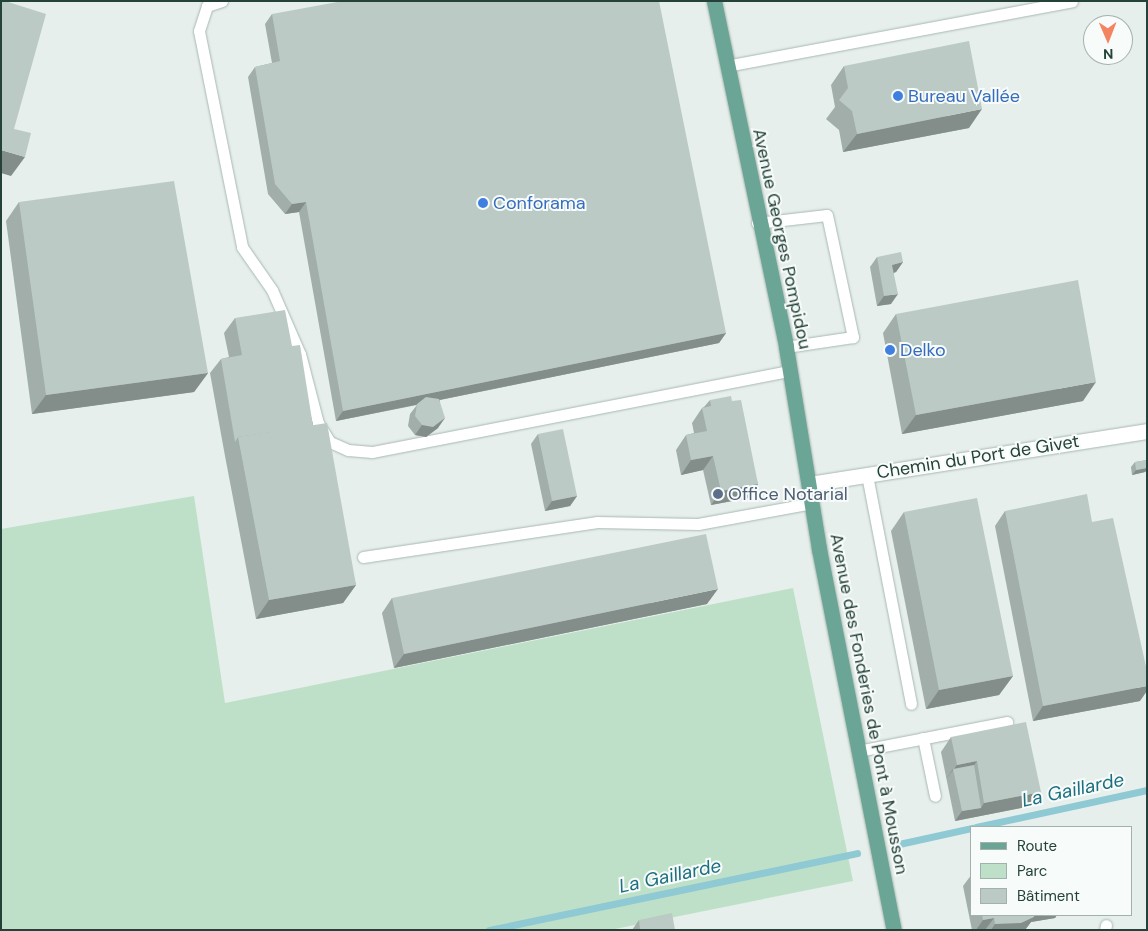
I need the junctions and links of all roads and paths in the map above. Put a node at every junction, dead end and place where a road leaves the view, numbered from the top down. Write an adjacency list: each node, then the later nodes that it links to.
1 (222, 1): 7 (lane)
2 (714, 1): 4 (main road, Avenue Georges Pompidou)
3 (1072, 1): 4 (lane)
4 (726, 66): 5 (main road, Avenue Georges Pompidou)
5 (757, 223): 6 (main road, Avenue Georges Pompidou); 6 (lane)
6 (786, 348): 7 (main road, Avenue Georges Pompidou)
7 (790, 371): 10 (main road, Avenue Georges Pompidou)
8 (1147, 431): 9 (street, Chemin du Port de Givet)
9 (867, 475): 10 (street, Chemin du Port de Givet); 13 (lane)
10 (809, 484): 11 (main road, Avenue des Fonderies de Pont à Mousson)
11 (812, 503): 12 (lane); 16 (main road, Avenue des Fonderies de Pont à Mousson)
12 (363, 557)
13 (912, 704)
14 (1007, 722): 15 (lane)
15 (923, 738): 16 (lane); 17 (lane)
16 (858, 751): 18 (main road, Avenue des Fonderies de Pont à Mousson)
17 (935, 796)
18 (894, 930)

